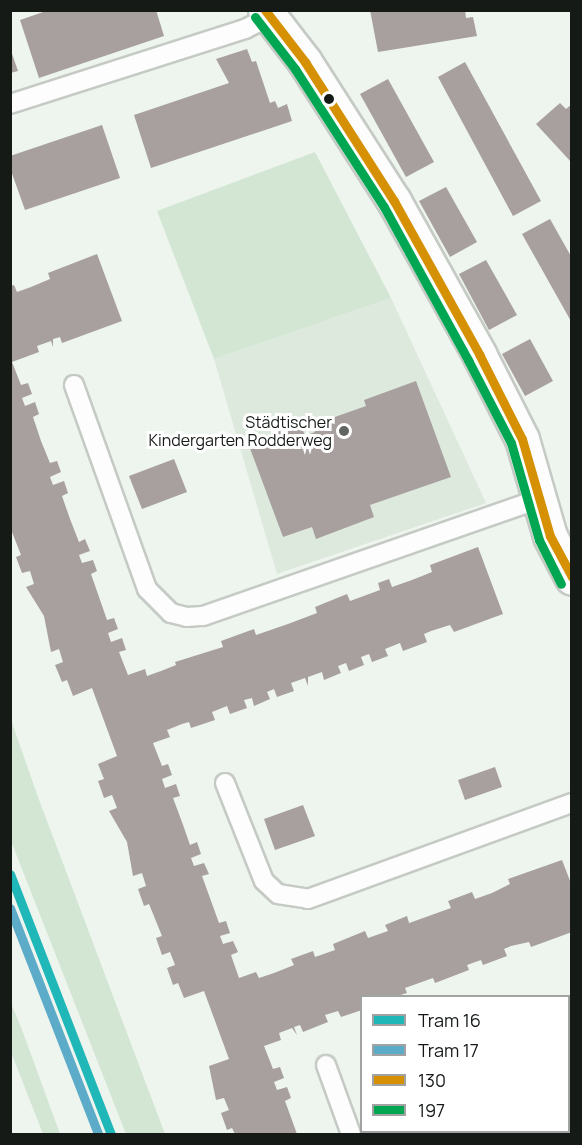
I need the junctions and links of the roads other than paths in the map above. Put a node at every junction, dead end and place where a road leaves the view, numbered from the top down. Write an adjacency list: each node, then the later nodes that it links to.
1 (267, 14): 2 (lane); 4 (street)
2 (10, 104)
3 (74, 385): 4 (lane)
4 (542, 498): 5 (street)
5 (572, 578)
6 (225, 783): 7 (lane)
7 (572, 803)
8 (326, 1065): 9 (lane)
9 (351, 1134)

